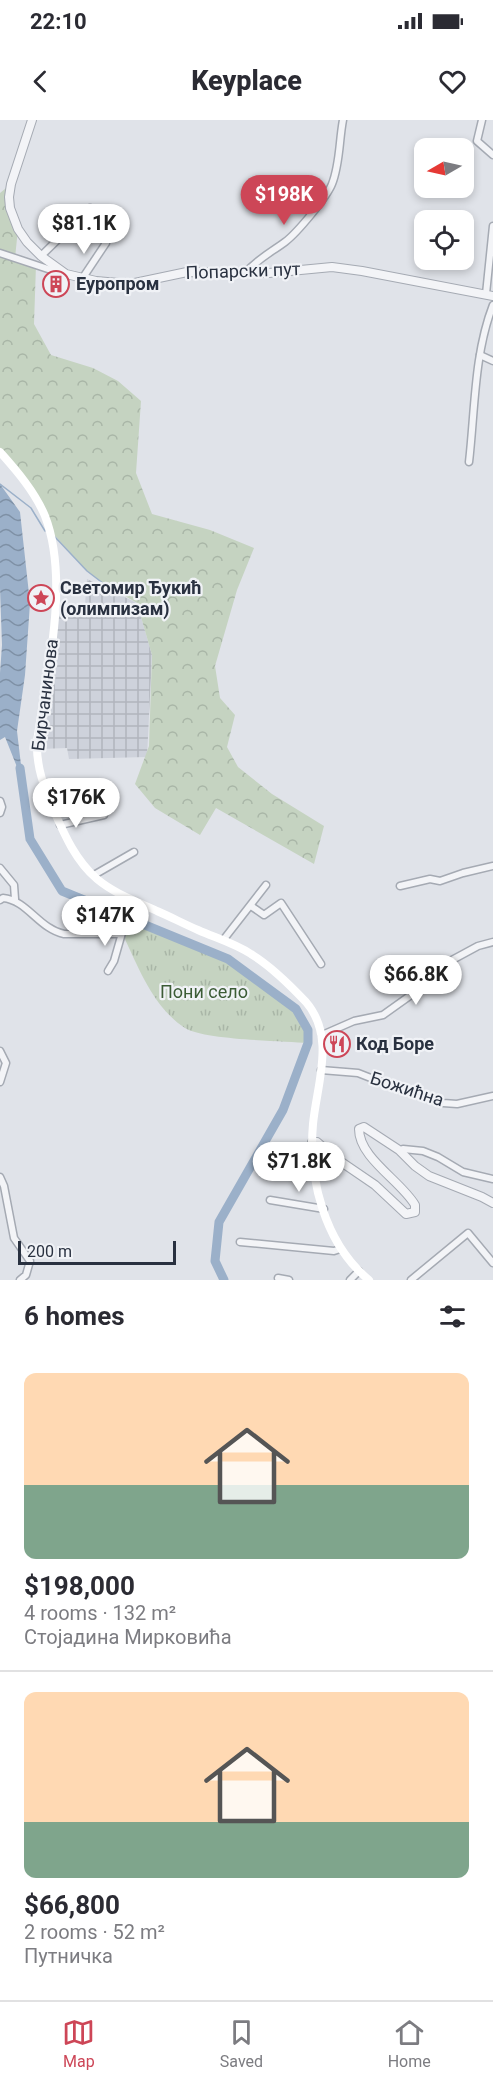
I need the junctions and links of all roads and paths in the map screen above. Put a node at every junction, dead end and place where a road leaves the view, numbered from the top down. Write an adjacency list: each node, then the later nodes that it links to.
1 (33, 120): 9 (street, Попарски пут)
2 (343, 120): 11 (street)
3 (483, 120): 4 (street)
4 (493, 155)
5 (90, 208): 9 (street)
6 (493, 226): 13 (street)
7 (105, 243): 12 (street)
8 (0, 253): 10 (street)
9 (41, 256): 10 (street, Попарски пут)
10 (62, 272): 12 (street, Попарски пут)
11 (245, 273): 12 (street, Попарски пут); 13 (street, Попарски пут)
12 (82, 279)
13 (490, 295)
14 (493, 305): 15 (street)
15 (490, 324): 16 (street)
16 (480, 354): 17 (street); 19 (street)
17 (493, 362)
18 (0, 452): 23 (main road, Бирчанинова)
19 (470, 462)
20 (0, 801): 21 (street)
21 (0, 813)
22 (104, 815): 23 (street)
23 (60, 825): 27 (main road, Бирчанинова)
24 (134, 852): 27 (street)
25 (493, 866): 29 (street)
26 (0, 868): 30 (street)
27 (94, 876): 32 (main road, Бирчанинова)
28 (266, 885): 33 (street)
29 (400, 886)
30 (15, 899): 31 (street); 34 (street)
31 (0, 900)
32 (136, 902): 34 (street); 35 (main road, Бирчанинова)
33 (251, 906): 35 (street); 37 (street)
34 (121, 932): 38 (street)
35 (224, 939): 39 (main road, Бирчанинова)
36 (493, 942): 39 (street)
37 (321, 964)
38 (108, 971)
39 (321, 1032): 41 (main road)
40 (0, 1051): 42 (street)
41 (321, 1070): 43 (street, Божићна); 44 (main road)
42 (0, 1082)
43 (493, 1096)
44 (312, 1142): 45 (street); 50 (main road)
45 (401, 1152): 47 (street); 49 (street)
46 (0, 1177): 56 (street)
47 (493, 1179)
48 (270, 1200): 50 (street)
49 (493, 1203)
50 (324, 1209): 52 (main road)
51 (240, 1242): 52 (street)
52 (340, 1249): 54 (main road)
53 (493, 1263): 60 (street)
54 (359, 1271): 58 (street); 59 (main road)
55 (278, 1278): 57 (street)
56 (20, 1280)
57 (290, 1280)
58 (350, 1280)
59 (369, 1280)
60 (411, 1280)

